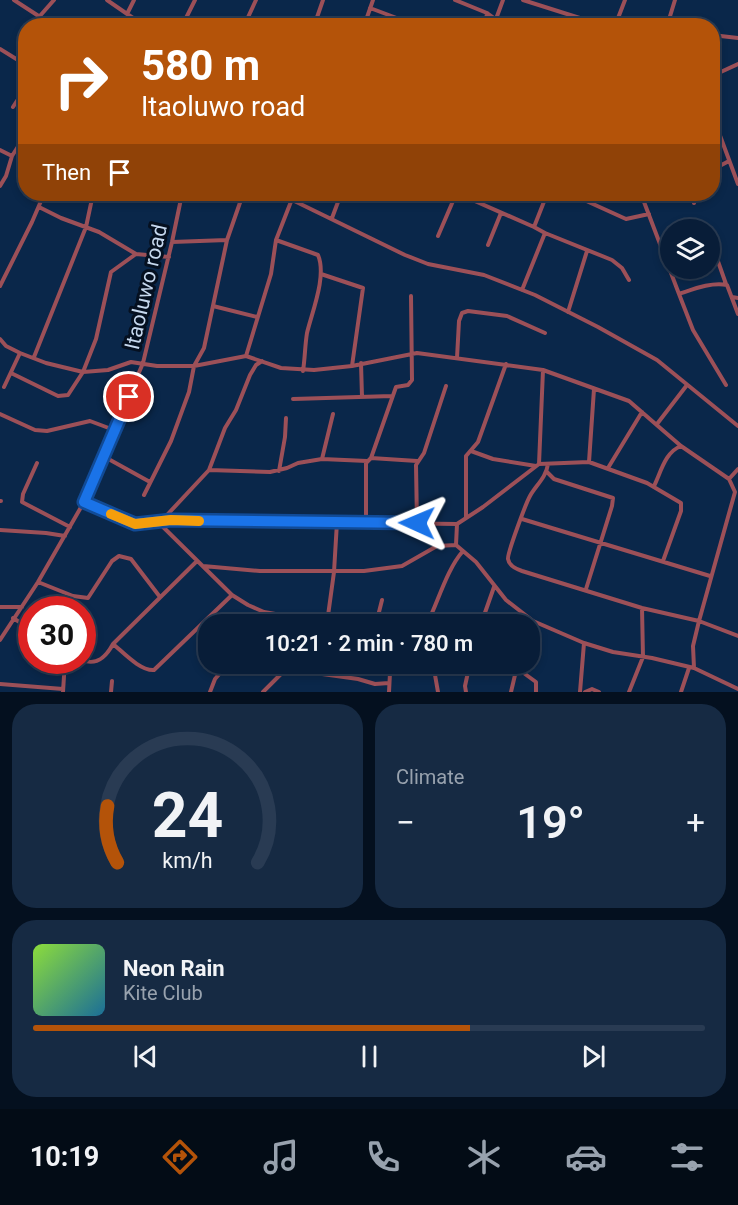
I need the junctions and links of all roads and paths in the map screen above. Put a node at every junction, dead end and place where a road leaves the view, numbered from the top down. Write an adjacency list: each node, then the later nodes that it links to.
1 (14, 0): 17 (street)
2 (54, 0): 17 (street)
3 (107, 0): 16 (street)
4 (134, 0): 16 (street)
5 (195, 0): 20 (street)
6 (256, 0): 21 (street)
7 (323, 0): 22 (street)
8 (373, 0): 14 (street)
9 (455, 0): 15 (street)
10 (503, 0): 27 (street)
11 (523, 0): 28 (street)
12 (625, 0): 29 (street)
13 (675, 0): 30 (street)
14 (370, 8): 23 (street); 24 (street)
15 (487, 13): 25 (street); 26 (street)
16 (127, 14): 19 (street)
17 (39, 16): 18 (street)
18 (42, 18)
19 (133, 18)
20 (186, 18)
21 (248, 18)
22 (317, 18)
23 (367, 18)
24 (397, 18)
25 (486, 18)
26 (494, 18)
27 (495, 18)
28 (580, 18)
29 (618, 18)
30 (669, 18)
31 (720, 36): 32 (street)
32 (738, 38)
33 (0, 49): 34 (street)
34 (18, 60)
35 (738, 64): 36 (street)
36 (720, 72)
37 (18, 99): 38 (street)
38 (13, 107)
39 (720, 136): 43 (street)
40 (18, 147): 42 (street)
41 (0, 150): 42 (street)
42 (12, 156): 46 (street)
43 (729, 161): 44 (street); 45 (street)
44 (720, 166)
45 (738, 184)
46 (0, 186)
47 (41, 201): 59 (street)
48 (92, 201): 63 (street)
49 (180, 201): 69 (street, Itaoluwo road)
50 (241, 201): 67 (street)
51 (290, 201): 68 (street)
52 (299, 201): 62 (street)
53 (338, 201): 62 (street)
54 (453, 201): 66 (street)
55 (474, 201): 60 (street)
56 (544, 201): 64 (street)
57 (586, 201): 61 (street)
58 (644, 201): 61 (street)
59 (39, 207): 63 (street); 78 (street)
60 (501, 213): 64 (street); 70 (street)
61 (649, 214): 80 (street)
62 (332, 218): 79 (street)
63 (86, 227): 72 (street); 93 (street)
64 (534, 227): 65 (street)
65 (545, 233): 71 (street); 79 (street)
66 (438, 236)
67 (227, 240): 69 (street); 84 (street)
68 (276, 240): 75 (street); 87 (street)
69 (172, 242): 73 (street, Itaoluwo road)
70 (488, 245)
71 (587, 251): 76 (street); 85 (street)
72 (136, 254): 73 (street); 103 (street)
73 (169, 257): 96 (street, Itaoluwo road)
74 (720, 266): 77 (street)
75 (321, 273): 100 (street); 102 (street)
76 (629, 280)
77 (727, 285): 80 (street); 82 (street)
78 (0, 286)
79 (522, 290): 85 (street)
80 (679, 294): 106 (street)
81 (411, 296): 91 (street)
82 (732, 297): 83 (street); 86 (street)
83 (738, 298)
84 (213, 306): 87 (street); 99 (street)
85 (568, 312): 105 (street)
86 (738, 314)
87 (257, 317): 92 (street)
88 (545, 333): 94 (street)
89 (0, 339): 90 (street)
90 (20, 353): 93 (street); 104 (street)
91 (411, 353): 94 (street); 97 (street); 110 (street)
92 (246, 356): 95 (street); 99 (street)
93 (34, 357): 103 (street)
94 (457, 358): 98 (street)
95 (262, 362): 102 (street); 131 (street)
96 (143, 363): 99 (street); 103 (street); 119 (street, Itaoluwo road)
97 (361, 363): 100 (street); 111 (street)
98 (506, 364): 101 (street); 121 (street)
99 (194, 366): 136 (street)
100 (352, 366): 102 (street)
101 (543, 370): 109 (street); 129 (street)
102 (303, 371)
103 (83, 372): 104 (street)
104 (11, 374): 108 (street)
105 (687, 384): 117 (street); 118 (street)
106 (726, 385)
107 (446, 386): 125 (street)
108 (4, 387)
109 (594, 389): 113 (street); 126 (street)
110 (392, 396): 111 (street); 124 (street)
111 (362, 397): 112 (street)
112 (293, 399)
113 (642, 412): 117 (street); 130 (street)
114 (0, 414): 119 (street)
115 (333, 414): 123 (street)
116 (286, 418): 133 (street)
117 (657, 424): 120 (street)
118 (738, 426)
119 (114, 430): 122 (street, Itaoluwo road)
120 (681, 446): 135 (street); 137 (street)
121 (471, 451): 129 (street); 141 (street)
122 (103, 456): 136 (street); 140 (street, Itaoluwo road)
123 (322, 459): 124 (street); 133 (street)
124 (369, 459): 125 (street); 145 (street)
125 (417, 461): 146 (street)
126 (589, 462): 128 (street); 130 (street)
127 (37, 463): 148 (street)
128 (548, 464): 129 (street); 134 (street)
129 (538, 465): 141 (street)
130 (608, 468): 137 (street)
131 (209, 470): 133 (street); 143 (street)
132 (738, 470): 135 (street)
133 (279, 471)
134 (547, 472): 142 (street); 151 (street)
135 (729, 479): 138 (street)
136 (150, 482): 139 (street)
137 (654, 486): 155 (street)
138 (736, 492): 158 (street)
139 (144, 495)
140 (84, 502): 143 (street); 148 (street, Itaoluwo road)
141 (466, 519): 147 (street)
142 (522, 519): 151 (street); 161 (street)
143 (157, 521): 144 (street); 154 (street)
144 (337, 522): 145 (street); 157 (street)
145 (366, 523): 146 (street)
146 (417, 523): 147 (street)
147 (457, 524): 152 (street)
148 (70, 527): 150 (street, Itaoluwo road)
149 (0, 530): 150 (street)
150 (65, 537): 159 (street, Itaoluwo road)
151 (600, 542): 155 (street); 161 (street)
152 (456, 545): 153 (street); 157 (street)
153 (463, 551): 160 (street); 174 (street)
154 (197, 561): 156 (street); 164 (street)
155 (663, 561): 158 (street)
156 (202, 566): 157 (street); 162 (street)
157 (334, 572): 172 (street)
158 (710, 576): 179 (street)
159 (38, 582): 163 (street, Itaoluwo road); 164 (street)
160 (494, 586): 175 (street); 176 (street)
161 (586, 589): 168 (street)
162 (232, 595): 170 (street); 171 (street)
163 (29, 596)
164 (160, 597): 185 (street)
165 (382, 600): 173 (street)
166 (0, 607): 167 (street)
167 (18, 607)
168 (642, 608): 179 (street); 186 (street)
169 (18, 612): 177 (street, Itaoluwo road)
170 (212, 614)
171 (275, 614)
172 (330, 614)
173 (378, 614)
174 (432, 614)
175 (484, 614)
176 (524, 614)
177 (13, 618): 178 (street); 183 (street, Itaoluwo road)
178 (18, 621)
179 (699, 621): 182 (street); 188 (street)
180 (540, 624): 184 (street)
181 (198, 628): 185 (street)
182 (738, 636)
183 (0, 640)
184 (585, 643): 186 (street); 211 (street)
185 (113, 644): 187 (street)
186 (644, 657): 188 (street); 214 (street)
187 (96, 661)
188 (692, 668): 201 (street); 215 (street)
189 (64, 674): 202 (street)
190 (219, 674): 204 (street)
191 (279, 674): 205 (street)
192 (322, 674): 199 (street)
193 (390, 674): 199 (street)
194 (435, 674): 207 (street)
195 (468, 674): 208 (street)
196 (516, 674): 209 (street)
197 (525, 674): 210 (street)
198 (112, 681): 203 (street)
199 (389, 683): 206 (street)
200 (0, 684): 202 (street)
201 (736, 688): 216 (street)
202 (63, 691)
203 (111, 692)
204 (210, 692)
205 (263, 692)
206 (389, 692)
207 (438, 692)
208 (466, 692)
209 (511, 692)
210 (536, 692)
211 (580, 692)
212 (585, 692): 213 (street)
213 (599, 692)
214 (629, 692)
215 (681, 692)
216 (732, 692)

